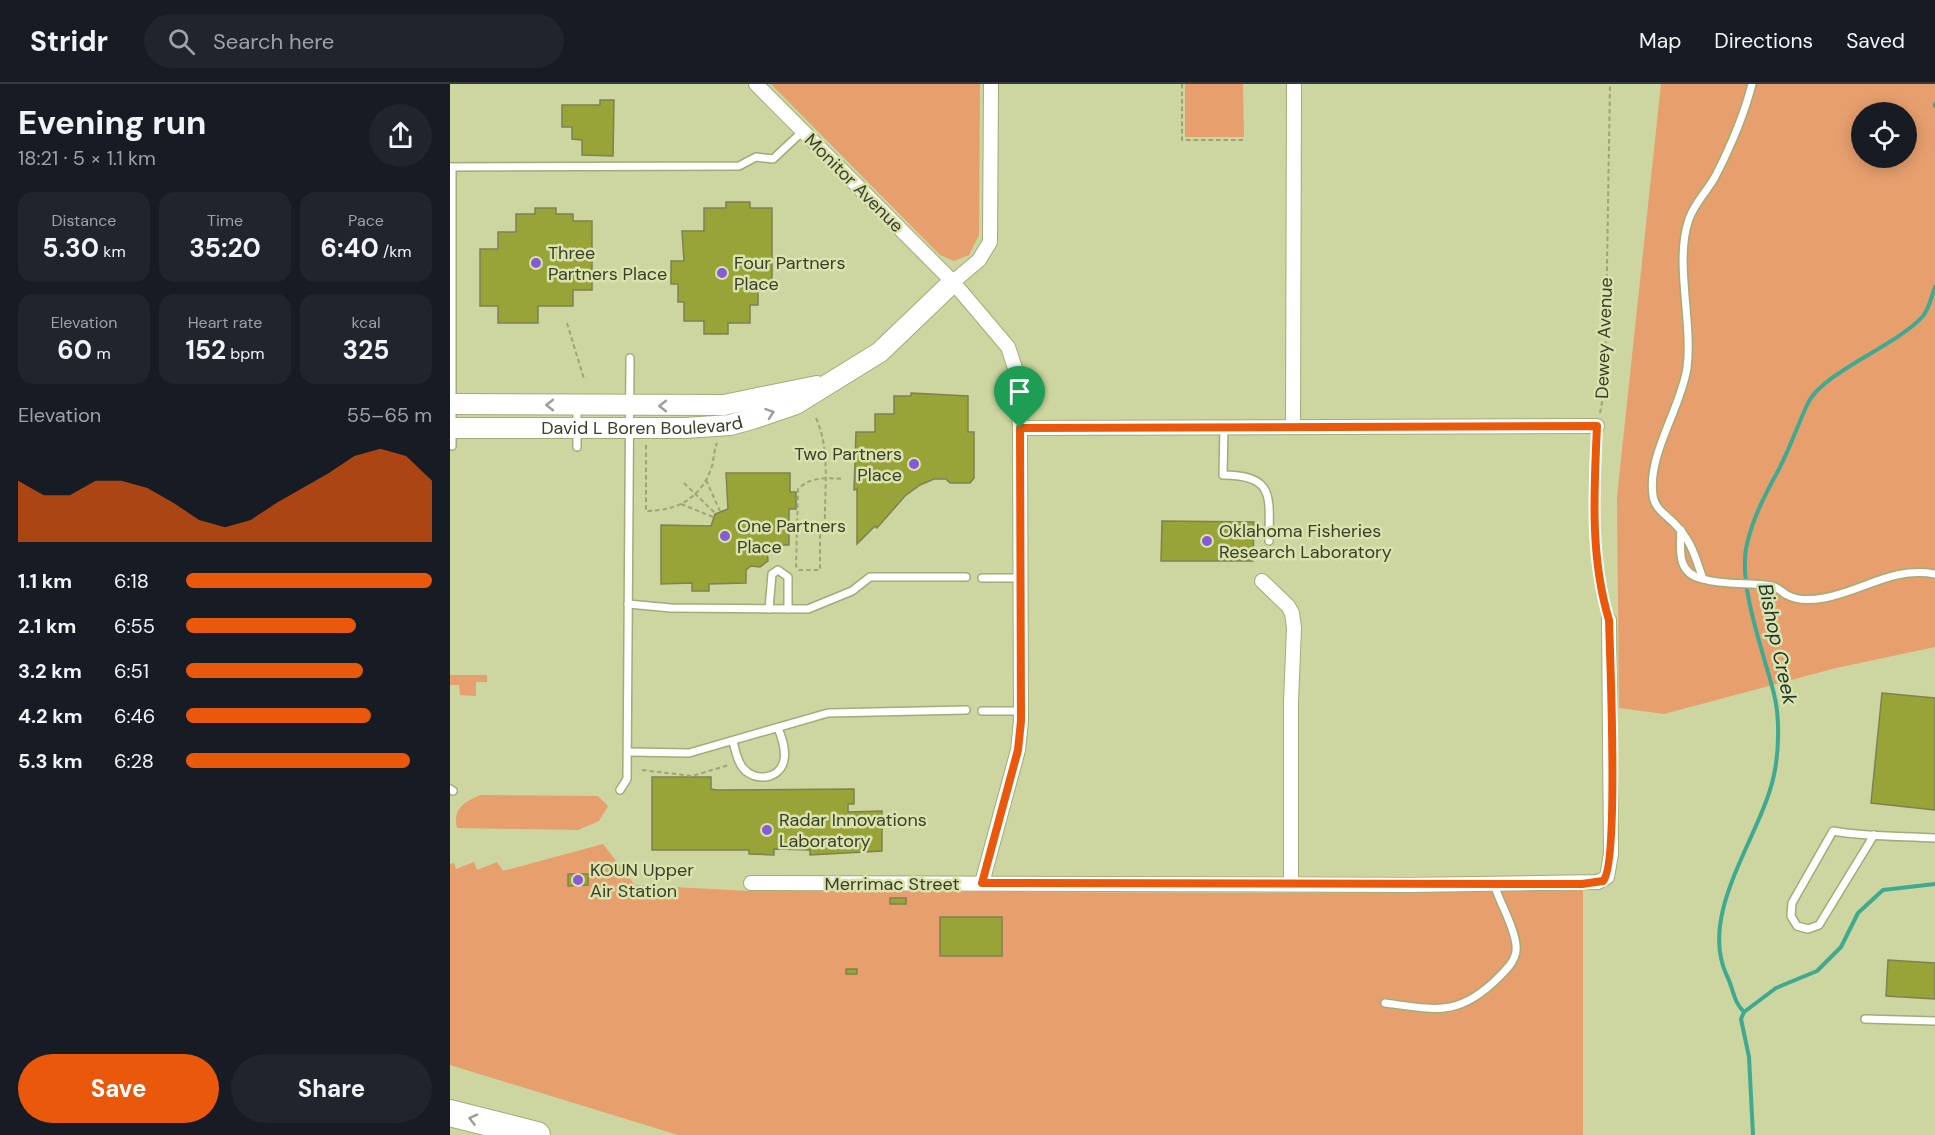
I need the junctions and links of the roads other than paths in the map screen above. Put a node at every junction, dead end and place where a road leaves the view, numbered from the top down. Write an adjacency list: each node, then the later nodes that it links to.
1 (756, 84): 5 (street, Monitor Avenue)
2 (991, 84): 7 (street)
3 (1294, 84): 16 (street)
4 (1752, 84): 22 (lane)
5 (803, 131): 6 (lane); 7 (street, Monitor Avenue)
6 (451, 167): 10 (lane)
7 (953, 282): 9 (street, David L Boren Boulevard); 17 (street, Monitor Avenue)
8 (630, 358): 13 (lane)
9 (824, 384): 12 (street, David L Boren Boulevard); 19 (street, David L Boren Boulevard, one-way to 9)
10 (451, 404): 11 (street, David L Boren Boulevard, one-way to 10); 20 (lane)
11 (577, 405): 13 (street, David L Boren Boulevard); 21 (lane)
12 (706, 405): 13 (street, David L Boren Boulevard, one-way to 13); 19 (lane)
13 (630, 406): 18 (lane)
14 (1597, 426): 16 (street)
15 (1224, 427): 16 (street); 17 (street); 23 (lane)
16 (1293, 427)
17 (1020, 428): 27 (street, Monitor Avenue)
18 (629, 429): 19 (street, David L Boren Boulevard); 21 (street, David L Boren Boulevard); 30 (lane)
19 (714, 432)
20 (451, 434): 21 (street, David L Boren Boulevard)
21 (577, 438)
22 (1681, 530): 28 (lane); 28 (lane)
23 (1269, 541)
24 (1935, 573): 28 (lane)
25 (966, 578): 32 (lane)
26 (982, 578): 27 (lane)
27 (1021, 578): 36 (street, Monitor Avenue)
28 (1703, 579)
29 (1262, 581): 45 (street)
30 (628, 604): 31 (lane); 39 (lane)
31 (769, 609): 32 (lane); 32 (lane)
32 (788, 609)
33 (1609, 620): 46 (street, Merrimac Street)
34 (966, 710): 37 (lane)
35 (982, 711): 36 (lane)
36 (1021, 711): 44 (street, Monitor Avenue)
37 (778, 728): 38 (lane); 38 (lane)
38 (733, 741): 39 (lane)
39 (628, 752): 40 (lane)
40 (620, 790)
41 (1874, 835): 41 (lane); 42 (lane)
42 (1935, 838)
43 (751, 883): 44 (street, Merrimac Street)
44 (982, 883): 45 (street, Merrimac Street)
45 (1291, 884): 46 (street, Merrimac Street)
46 (1494, 884): 47 (lane)
47 (1384, 1003)
48 (1865, 1019): 49 (lane)
49 (1935, 1021)
50 (450, 1113): 51 (highway, one-way to 50)
51 (537, 1135)

